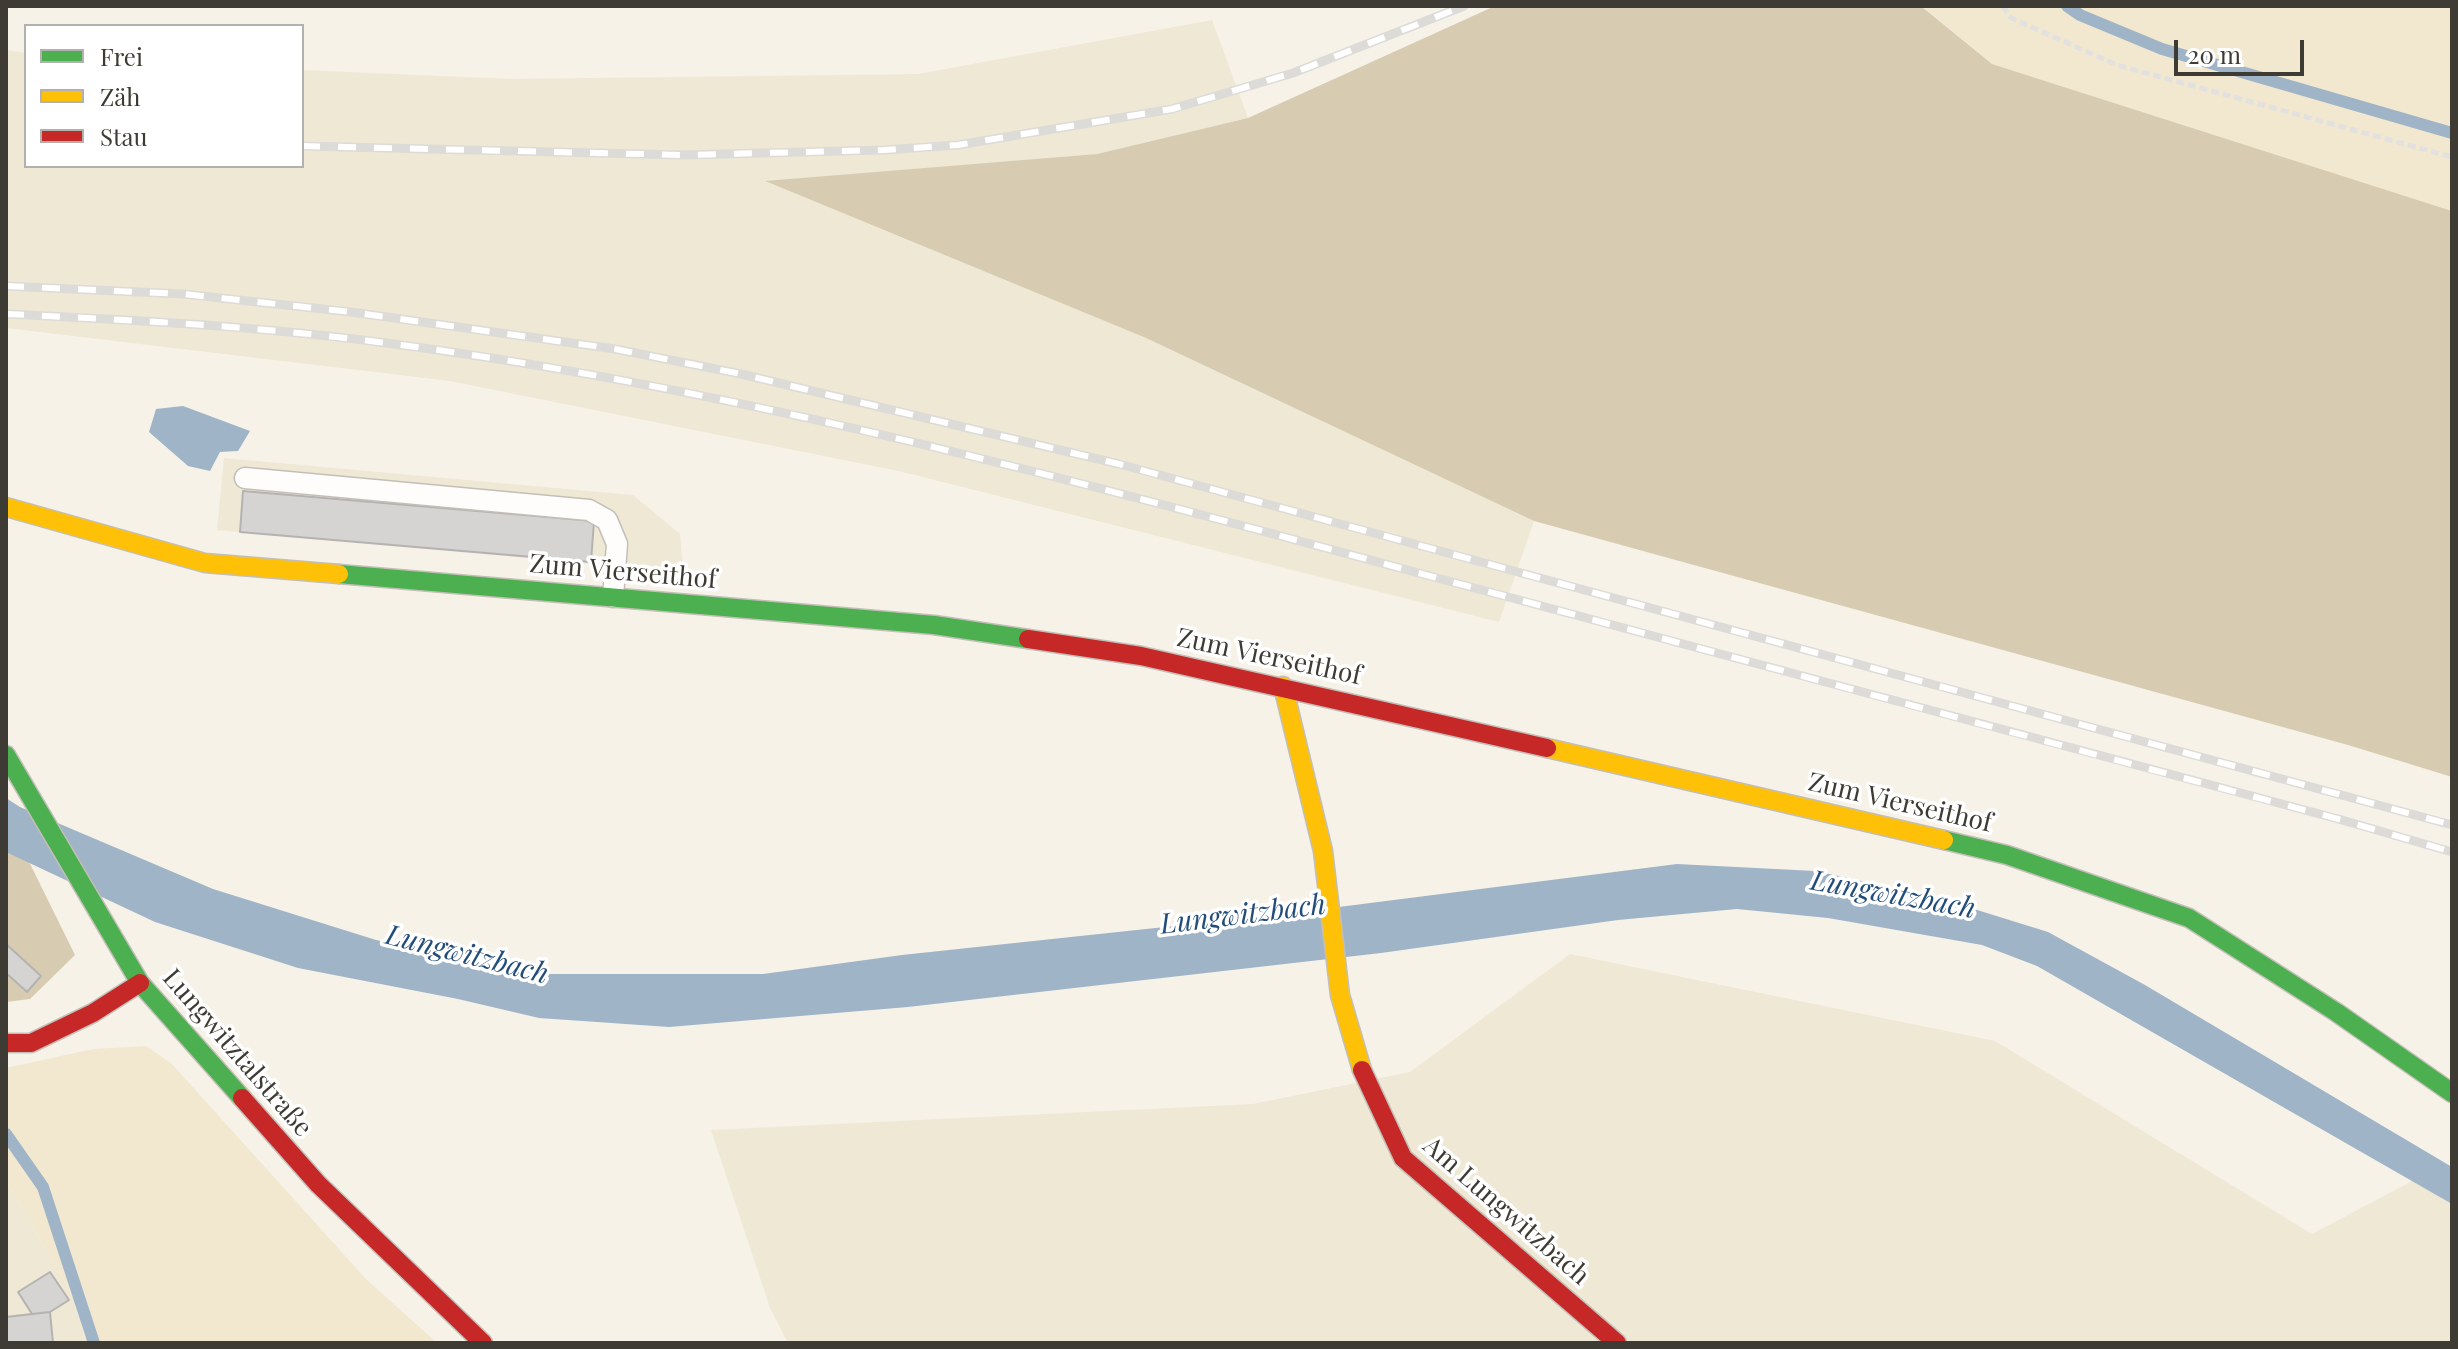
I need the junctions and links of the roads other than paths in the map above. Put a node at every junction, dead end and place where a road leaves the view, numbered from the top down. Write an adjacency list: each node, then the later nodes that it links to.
1 (245, 478): 3 (lane)
2 (6, 507): 3 (street, Zum Vierseithof)
3 (613, 597): 4 (street, Zum Vierseithof)
4 (1283, 686): 8 (street, Zum Vierseithof); 10 (street, Am Lungwitzbach)
5 (6, 755): 6 (street, Lungwitztalstraße)
6 (140, 983): 7 (street); 9 (street, Lungwitztalstraße)
7 (6, 1043)
8 (2452, 1093)
9 (483, 1343)
10 (1617, 1343)

